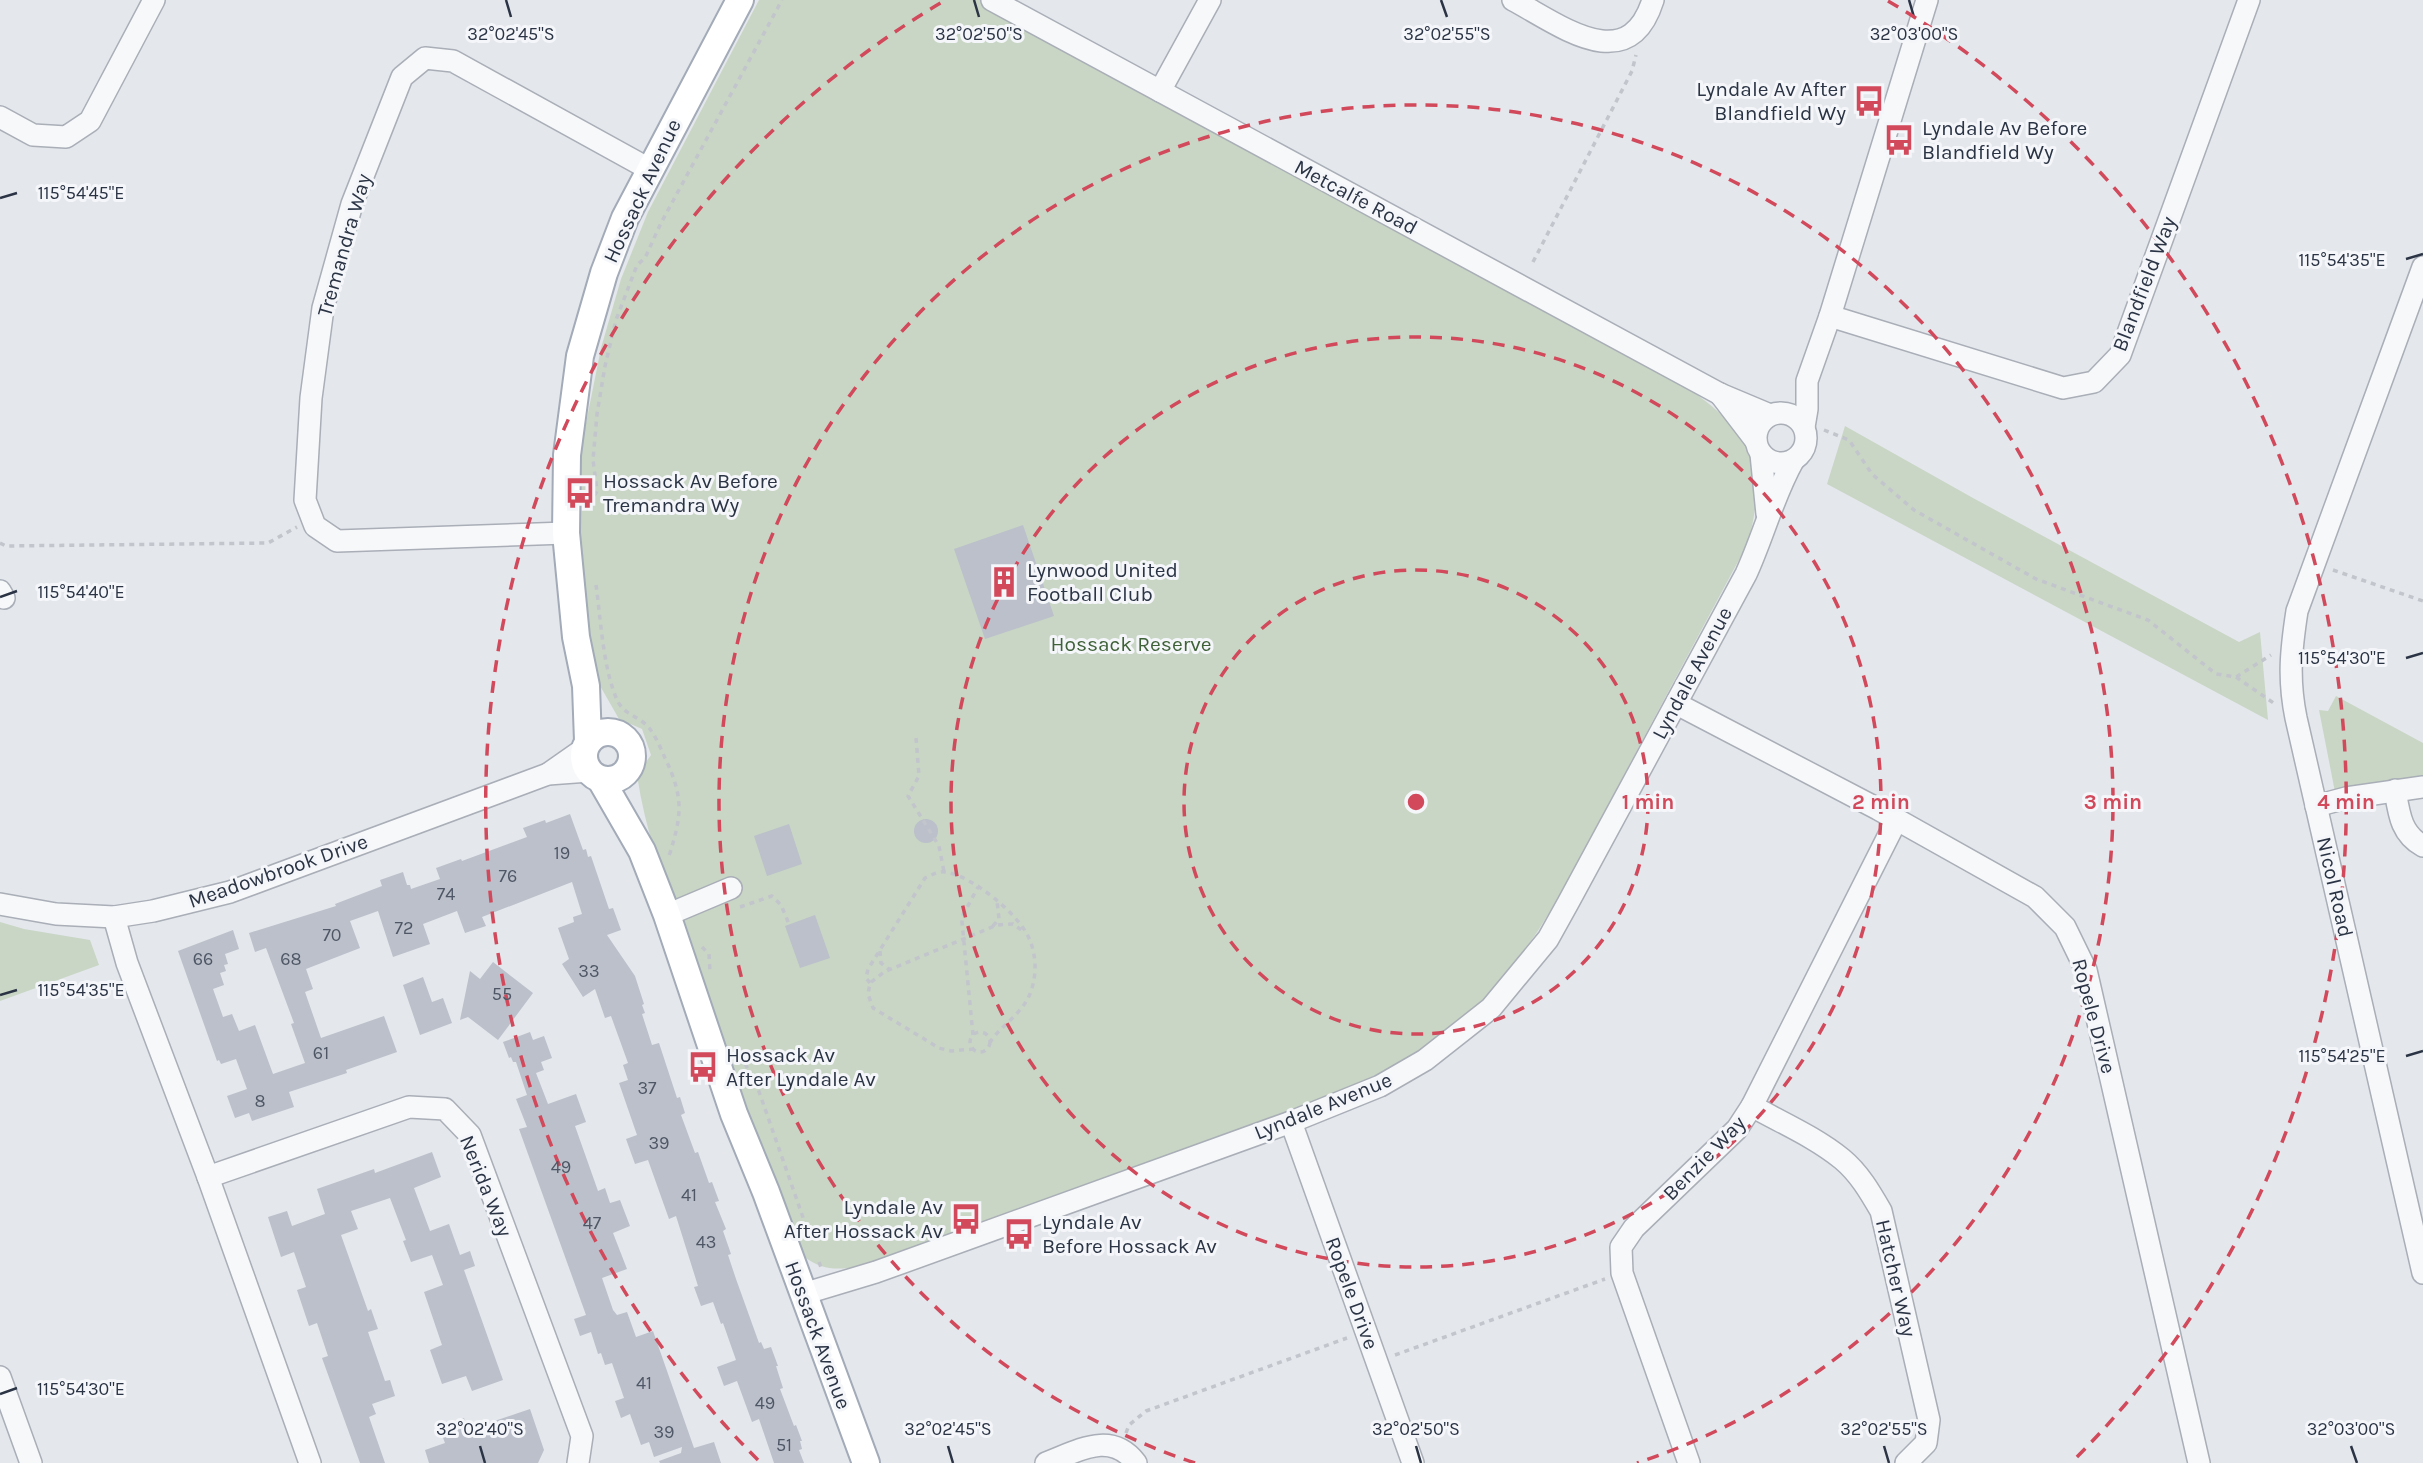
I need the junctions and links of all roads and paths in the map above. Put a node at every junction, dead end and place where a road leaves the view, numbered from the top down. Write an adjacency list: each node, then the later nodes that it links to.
1 (154, 0): 12 (street)
2 (740, 0): 13 (main road, Hossack Avenue)
3 (782, 0): 23 (path)
4 (992, 0): 11 (street, Metcalfe Road)
5 (1210, 0): 11 (street)
6 (1513, 0): 10 (street)
7 (1653, 0): 10 (street)
8 (1927, 0): 16 (street, Lyndale Avenue)
9 (2249, 0): 16 (street, Blandfield Way)
10 (1630, 37): 14 (path)
11 (1160, 91): 18 (street, Metcalfe Road)
12 (0, 117)
13 (649, 169): 25 (street, Tremandra Way); 26 (main road, Hossack Avenue)
14 (1533, 262)
15 (2423, 267): 28 (street, Nicol Road)
16 (1830, 316): 17 (street, Lyndale Avenue)
17 (1807, 381): 19 (street, Lyndale Avenue); 20 (street, Lyndale Avenue)
18 (1720, 394): 19 (street, Metcalfe Road); 21 (street, Metcalfe Road)
19 (1774, 414): 20 (street); 21 (street, Lyndale Avenue)
20 (1812, 428): 22 (street, Lyndale Avenue); 32 (path)
21 (1758, 447): 22 (street); 24 (street, Lyndale Avenue)
22 (1793, 461): 24 (street, Lyndale Avenue)
23 (585, 510)
24 (1768, 516): 33 (street, Lyndale Avenue)
25 (311, 520): 26 (street); 27 (path)
26 (566, 533): 36 (main road, Hossack Avenue)
27 (0, 543)
28 (2314, 563): 30 (path); 31 (street, Nicol Road)
29 (595, 580): 42 (path)
30 (2423, 601)
31 (2290, 655): 32 (path); 39 (street, Nicol Road)
32 (2236, 677): 34 (path)
33 (1676, 704): 40 (street, Ropele Drive); 68 (street, Lyndale Avenue)
34 (2279, 707)
35 (916, 738): 43 (path)
36 (600, 757): 48 (main road, Hossack Avenue); 49 (street, Meadowbrook Drive)
37 (2423, 788): 38 (street)
38 (2395, 790): 39 (street); 41 (street)
39 (2316, 806): 72 (street, Nicol Road)
40 (1897, 819): 67 (street, Benzie Way); 87 (street, Ropele Drive)
41 (2423, 846)
42 (668, 866)
43 (944, 872): 44 (path); 54 (path)
44 (978, 887): 46 (path); 53 (path)
45 (735, 898): 48 (street); 50 (path)
46 (997, 900): 51 (path); 52 (path)
47 (0, 904): 49 (street, Meadowbrook Drive)
48 (675, 911): 56 (path); 73 (main road, Hossack Avenue)
49 (114, 918): 69 (street)
50 (789, 924)
51 (992, 927): 52 (path); 53 (path)
52 (1028, 936): 59 (path)
53 (963, 939): 55 (path); 58 (path)
54 (881, 949): 55 (path); 57 (path)
55 (890, 970): 57 (path)
56 (710, 972)
57 (870, 983): 66 (path)
58 (973, 1022): 60 (path); 61 (path)
59 (998, 1031): 60 (path); 63 (path)
60 (984, 1034): 61 (path); 63 (path)
61 (973, 1035): 62 (path)
62 (970, 1041): 65 (path); 66 (path)
63 (990, 1042): 65 (path)
64 (738, 1049): 70 (path)
65 (974, 1049): 66 (path)
66 (958, 1050)
67 (1752, 1106): 71 (street, Benzie Way); 86 (street, Hatcher Way)
68 (1291, 1122): 73 (street, Lyndale Avenue); 74 (street, Ropele Drive)
69 (208, 1177): 79 (street); 80 (street, Nerida Way)
70 (806, 1226)
71 (1622, 1273): 75 (path); 85 (street, Benzie Way)
72 (2423, 1273)
73 (803, 1294): 81 (main road, Hossack Avenue)
74 (1366, 1332): 75 (street, Ropele Drive); 77 (path)
75 (1377, 1362): 84 (street, Ropele Drive)
76 (0, 1377): 78 (street)
77 (1120, 1447): 82 (street); 83 (street)
78 (31, 1463)
79 (310, 1463)
80 (578, 1463)
81 (866, 1463)
82 (1046, 1463)
83 (1136, 1463)
84 (1413, 1463)
85 (1689, 1463)
86 (1906, 1463)
87 (2199, 1463)

